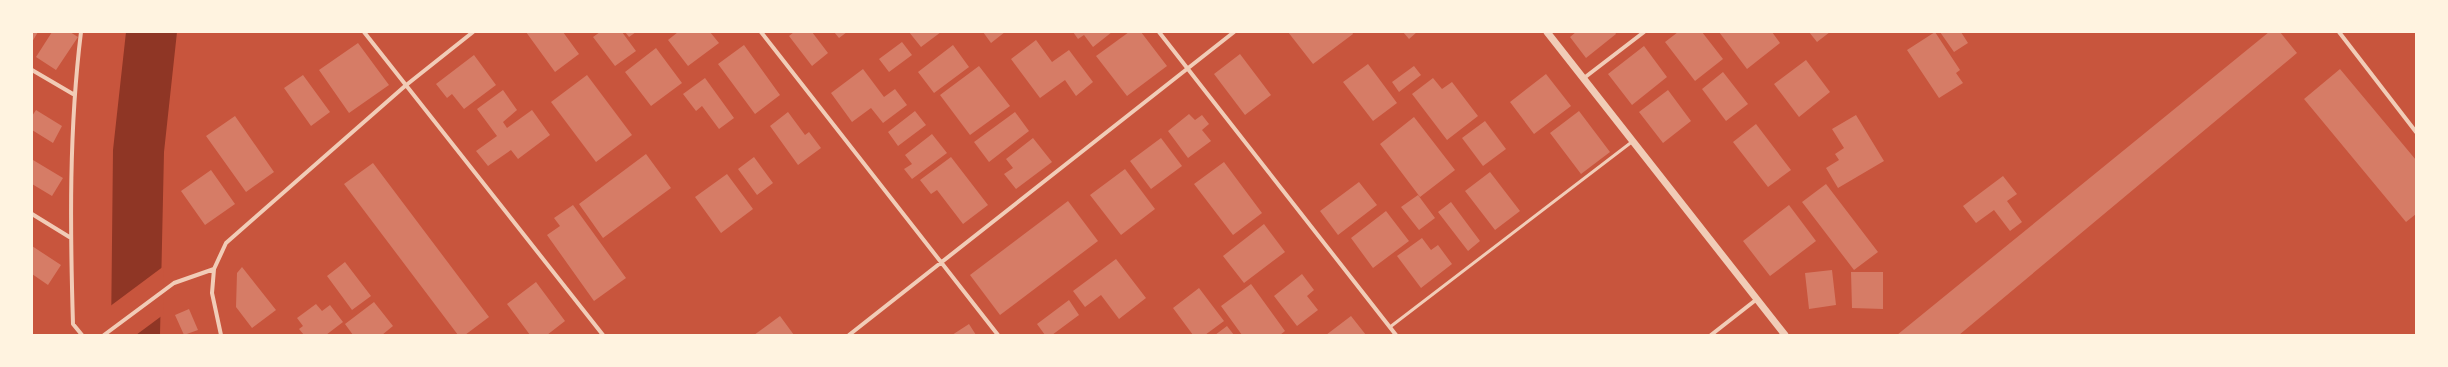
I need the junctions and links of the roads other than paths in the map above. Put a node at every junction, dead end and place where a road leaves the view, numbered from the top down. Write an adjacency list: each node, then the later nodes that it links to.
1 (81, 32): 14 (street)
2 (364, 32): 13 (street)
3 (472, 32): 13 (street)
4 (761, 32): 19 (street)
5 (1159, 32): 10 (street)
6 (1234, 32): 10 (street)
7 (1547, 32): 12 (street)
8 (1644, 32): 12 (street)
9 (2339, 32): 15 (street)
10 (1188, 69): 19 (street); 22 (street)
11 (32, 70): 14 (street)
12 (1584, 78): 16 (street)
13 (405, 86): 20 (street); 26 (street)
14 (73, 94): 18 (street)
15 (2416, 132)
16 (1633, 141): 21 (street); 22 (lane)
17 (32, 214): 18 (street)
18 (71, 238): 23 (street)
19 (941, 263): 27 (street); 28 (street)
20 (214, 269): 24 (street); 25 (street)
21 (1757, 299): 30 (street); 31 (street)
22 (1390, 327): 29 (street)
23 (82, 335)
24 (104, 335)
25 (221, 335)
26 (603, 335)
27 (849, 335)
28 (998, 335)
29 (1396, 335)
30 (1711, 335)
31 (1785, 335)

